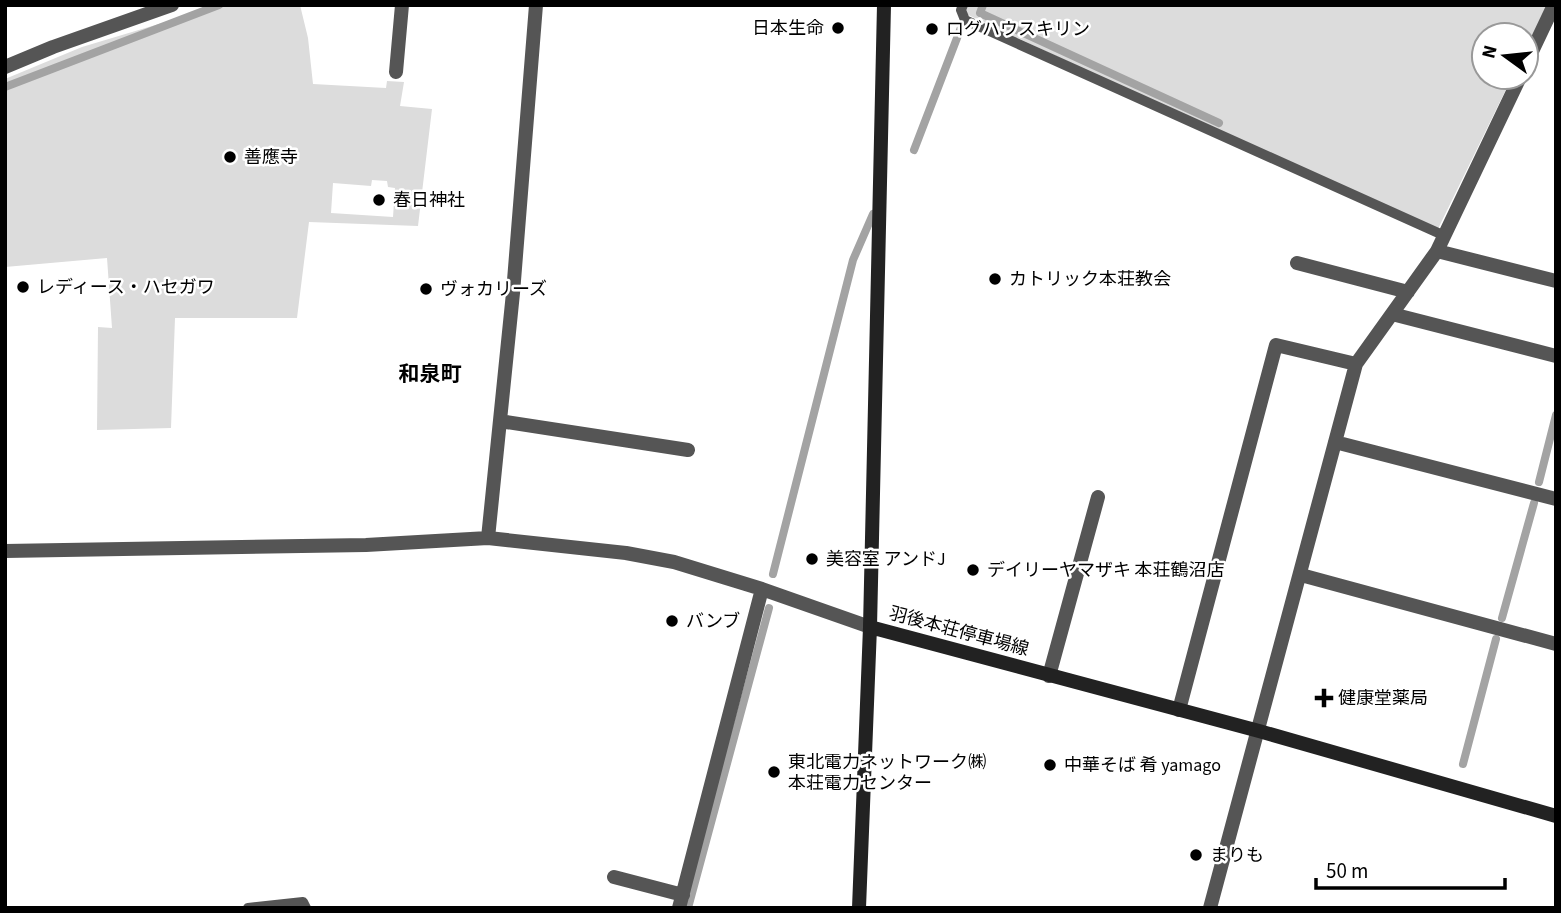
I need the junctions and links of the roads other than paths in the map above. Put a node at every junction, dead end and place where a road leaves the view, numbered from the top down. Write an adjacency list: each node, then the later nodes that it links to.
1 (172, 5): 8 (street)
2 (402, 5): 9 (street)
3 (536, 5): 19 (street)
4 (884, 5): 28 (main road, 羽後本荘停車場線)
5 (963, 5): 11 (lane)
6 (1554, 5): 7 (street)
7 (1540, 34)
8 (5, 67)
9 (396, 72)
10 (1513, 91): 11 (street)
11 (1445, 236): 12 (street)
12 (1437, 251): 14 (street); 15 (street)
13 (1297, 263): 15 (street)
14 (1556, 281)
15 (1408, 292): 16 (street)
16 (1392, 314): 17 (street); 18 (street)
17 (1556, 356)
18 (1356, 364): 20 (street); 31 (street)
19 (500, 421): 21 (street); 24 (street)
20 (1335, 442): 23 (street); 26 (street)
21 (688, 450)
22 (1098, 497): 30 (street)
23 (1556, 499)
24 (488, 538): 25 (street); 27 (street)
25 (5, 551)
26 (1301, 575): 29 (street); 32 (street)
27 (762, 589): 28 (street); 35 (street)
28 (870, 627): 30 (main road, 羽後本荘停車場線); 38 (main road)
29 (1556, 644)
30 (1049, 676): 31 (main road, 羽後本荘停車場線)
31 (1179, 710): 32 (main road, 羽後本荘停車場線)
32 (1259, 731): 33 (main road, 羽後本荘停車場線); 39 (street)
33 (1556, 816)
34 (614, 877): 35 (street)
35 (681, 902)
36 (248, 908): 37 (lane)
37 (306, 908)
38 (859, 908)
39 (1210, 908)

